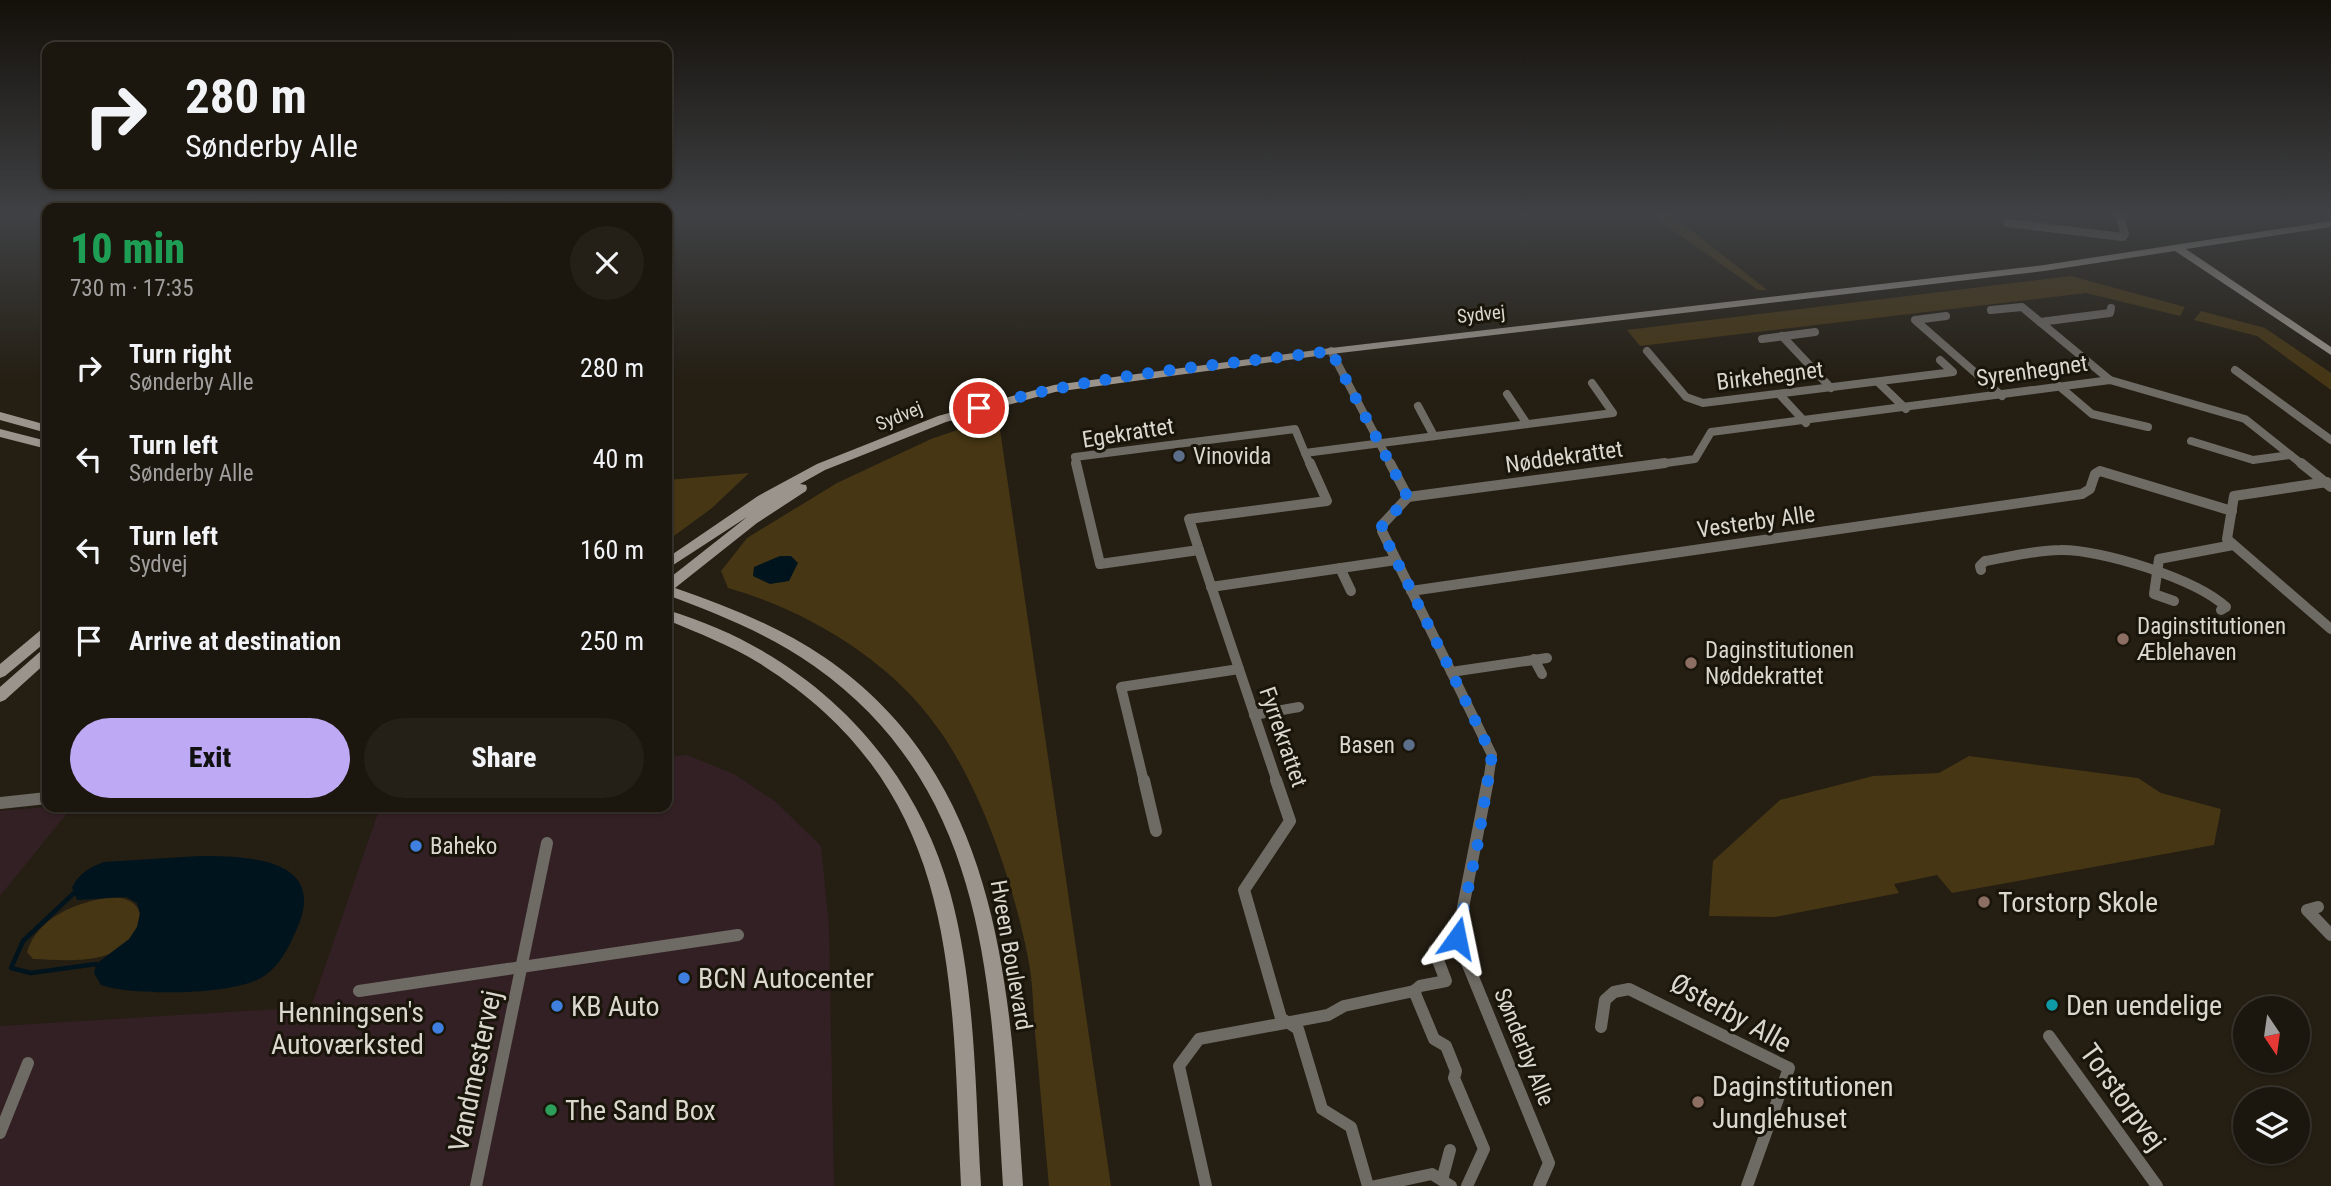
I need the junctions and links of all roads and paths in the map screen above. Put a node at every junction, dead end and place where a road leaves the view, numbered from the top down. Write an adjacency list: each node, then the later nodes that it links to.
1 (2025, 270): 10 (main road, Sydvej)
2 (2210, 270): 12 (main road)
3 (2111, 308): 6 (street)
4 (1991, 310): 6 (street)
5 (1946, 316): 22 (street)
6 (2040, 322): 15 (street)
7 (1815, 332): 8 (street)
8 (1782, 336): 9 (street); 19 (street)
9 (1762, 339)
10 (1331, 351): 35 (street); 39 (main road, Sydvej)
11 (1647, 351): 21 (street, Birkehegnet)
12 (2331, 352)
13 (1940, 360): 16 (street, Birkehegnet)
14 (2235, 370): 33 (street)
15 (2110, 380): 18 (street, Syrenhegnet); 38 (street, Syrenhegnet)
16 (1878, 382): 19 (street, Birkehegnet); 24 (street)
17 (1592, 383): 27 (street)
18 (2059, 386): 22 (street, Syrenhegnet); 28 (street)
19 (1830, 388): 21 (street, Birkehegnet)
20 (1507, 394): 27 (street)
21 (1780, 395): 26 (street)
22 (2003, 396): 24 (street, Syrenhegnet)
23 (1418, 406): 32 (street)
24 (1906, 410): 26 (street, Syrenhegnet)
25 (0, 416): 29 (main road)
26 (1806, 423): 30 (street, Syrenhegnet)
27 (1527, 424): 32 (street)
28 (2148, 427)
29 (42, 428)
30 (1711, 432): 41 (street, Nøddekrattet)
31 (0, 433): 36 (main road)
32 (1434, 436): 35 (street)
33 (2331, 440)
34 (2191, 441): 38 (street)
35 (1378, 443): 37 (street); 41 (street)
36 (42, 445)
37 (1305, 453): 44 (street, Egekrattet); 44 (street, Egekrattet)
38 (2290, 455): 40 (street, Syrenhegnet)
39 (854, 456): 46 (main road, Sydvej); 50 (main road, Sydvej)
40 (2329, 483): 42 (street)
41 (1408, 498): 45 (street, Sønderby Alle)
42 (2232, 511): 43 (street); 54 (street, Vesterby Alle)
43 (2233, 545): 49 (street); 58 (street)
44 (1199, 550): 51 (street, Fyrrekrattet)
45 (1396, 560): 47 (street); 54 (street, Sønderby Alle)
46 (672, 561)
47 (1340, 568): 51 (street); 53 (street)
48 (1981, 570): 49 (street)
49 (2156, 574): 55 (street); 56 (street)
50 (672, 585)
51 (1211, 587): 63 (street, Fyrrekrattet)
52 (672, 591): 85 (main road, Hveen Boulevard)
53 (1351, 591)
54 (1411, 591): 65 (street, Sønderby Alle)
55 (2174, 601)
56 (2221, 610)
57 (672, 617): 90 (main road)
58 (2331, 629)
59 (42, 637): 64 (main road)
60 (1547, 658): 61 (street)
61 (1534, 659): 65 (street); 66 (street)
62 (42, 660): 67 (main road)
63 (1238, 669): 69 (street, Fyrrekrattet); 72 (street)
64 (0, 672)
65 (1451, 672): 97 (street, Sønderby Alle)
66 (1542, 674)
67 (0, 696)
68 (1299, 707): 69 (street)
69 (1254, 715): 81 (street, Fyrrekrattet)
70 (42, 799): 71 (street)
71 (0, 803)
72 (1156, 831)
73 (547, 842): 78 (street, Vandmestervej)
74 (2318, 907): 76 (street)
75 (738, 934): 78 (street, Vandmestervej)
76 (2331, 935)
77 (1434, 950): 79 (street)
78 (521, 966): 80 (street, Vandmestervej); 89 (street, Vandmestervej)
79 (1414, 990): 81 (street); 96 (street)
80 (359, 991)
81 (1288, 1022): 93 (street); 94 (street)
82 (1601, 1027): 98 (street, Østerby Alle)
83 (2049, 1036): 99 (street, Torstorpvej)
84 (28, 1063): 86 (street)
85 (1007, 1108): 91 (main road, Hveen Boulevard); 92 (main road)
86 (0, 1133)
87 (1450, 1150): 88 (street)
88 (1446, 1183): 95 (street)
89 (476, 1186)
90 (971, 1186)
91 (1013, 1186)
92 (1021, 1186)
93 (1206, 1186)
94 (1368, 1186)
95 (1375, 1186)
96 (1467, 1186)
97 (1539, 1186)
98 (1747, 1186)
99 (2157, 1186)

